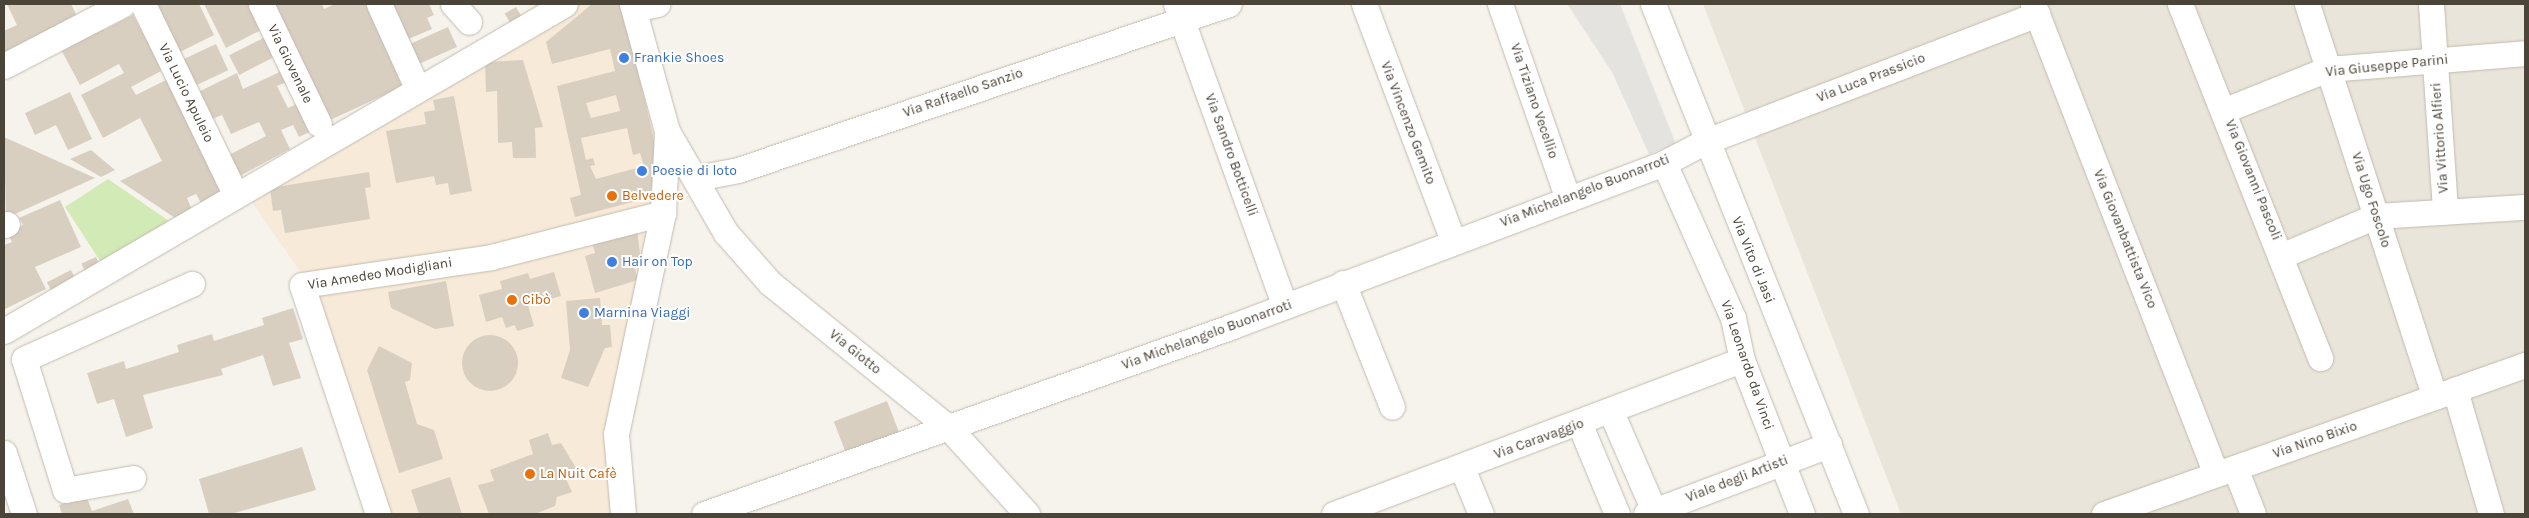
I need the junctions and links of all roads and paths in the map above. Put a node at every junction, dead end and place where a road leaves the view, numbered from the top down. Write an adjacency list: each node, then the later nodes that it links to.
1 (123, 4): 18 (street)
2 (143, 4): 27 (street, Via Lucio Apuleio)
3 (261, 4): 22 (street, Via Giovenale)
4 (379, 4): 20 (street)
5 (565, 4): 38 (street)
6 (1229, 4): 15 (street, Via Raffaello Sanzio)
7 (1364, 4): 33 (street, Via Vincenzo Gemito)
8 (1500, 4): 28 (street, Via Tiziano Vecellio)
9 (1653, 4): 24 (street, Via Vito di Jasi)
10 (2180, 4): 21 (street, Via Giovanni Pascoli)
11 (2307, 4): 19 (street, Via Ugo Foscolo)
12 (2431, 4): 17 (street, Via Vittorio Alfieri)
13 (641, 5): 23 (street)
14 (2035, 9): 24 (street, Via Luca Prassicio); 51 (street, Via Giovanbattista Vico)
15 (1178, 11): 26 (street, Via Raffaello Sanzio); 37 (street, Via Sandro Botticelli)
16 (2525, 53): 17 (street, Via Giuseppe Parini)
17 (2435, 60): 19 (street, Via Giuseppe Parini); 30 (street, Via Vittorio Alfieri)
18 (4, 66)
19 (2328, 69): 21 (street, Via Giuseppe Parini); 32 (street, Via Ugo Foscolo)
20 (414, 81)
21 (2225, 110): 34 (street, Via Giovanni Pascoli)
22 (319, 124)
23 (667, 131): 26 (street, Via Giotto); 31 (street)
24 (1704, 142): 25 (street, Via Michelangelo Buonarroti); 47 (street, Via Vito di Jasi)
25 (1664, 163): 28 (street, Via Michelangelo Buonarroti); 40 (street, Via Leonardo da Vinci)
26 (696, 178): 46 (street, Via Giotto)
27 (230, 183)
28 (1568, 199): 33 (street, Via Michelangelo Buonarroti)
29 (2525, 208): 30 (street)
30 (2445, 212): 32 (street)
31 (663, 213): 56 (street, Via Amedeo Modigliani); 57 (street)
32 (2376, 216): 34 (street); 42 (street, Via Ugo Foscolo)
33 (1453, 241): 35 (street, Via Michelangelo Buonarroti)
34 (2283, 255): 39 (street, Via Giovanni Pascoli)
35 (1343, 283): 37 (street, Via Michelangelo Buonarroti); 43 (street)
36 (192, 284): 52 (street)
37 (1286, 306): 46 (street, Via Michelangelo Buonarroti)
38 (4, 331)
39 (2320, 358)
40 (1742, 360): 44 (street, Via Caravaggio); 49 (street, Via Leonardo da Vinci)
41 (2525, 365): 42 (street, Via Nino Bixio)
42 (2445, 394): 51 (street, Via Nino Bixio); 67 (street, Via Ugo Foscolo)
43 (1392, 407)
44 (1611, 412): 45 (street, Via Caravaggio); 54 (street)
45 (1580, 425): 50 (street, Via Caravaggio); 62 (street)
46 (950, 429): 58 (street, Via Michelangelo Buonarroti); 59 (street, Via Giotto)
47 (1829, 445): 49 (street, Viale degli Artisti); 64 (street, Via Vito di Jasi)
48 (4, 453): 55 (street)
49 (1781, 461): 54 (street, Viale degli Artisti); 63 (street, Via Leonardo da Vinci)
50 (1462, 468): 60 (street, Via Caravaggio); 61 (street)
51 (2226, 471): 53 (street, Via Nino Bixio); 66 (street, Via Giovanbattista Vico)
52 (134, 478)
53 (2131, 510): 65 (street, Via Nino Bixio)
54 (1650, 513)
55 (24, 514)
56 (378, 514)
57 (622, 514)
58 (704, 514)
59 (1027, 514)
60 (1334, 514)
61 (1481, 514)
62 (1618, 514)
63 (1802, 514)
64 (1856, 514)
65 (2104, 514)
66 (2253, 514)
67 (2491, 514)

